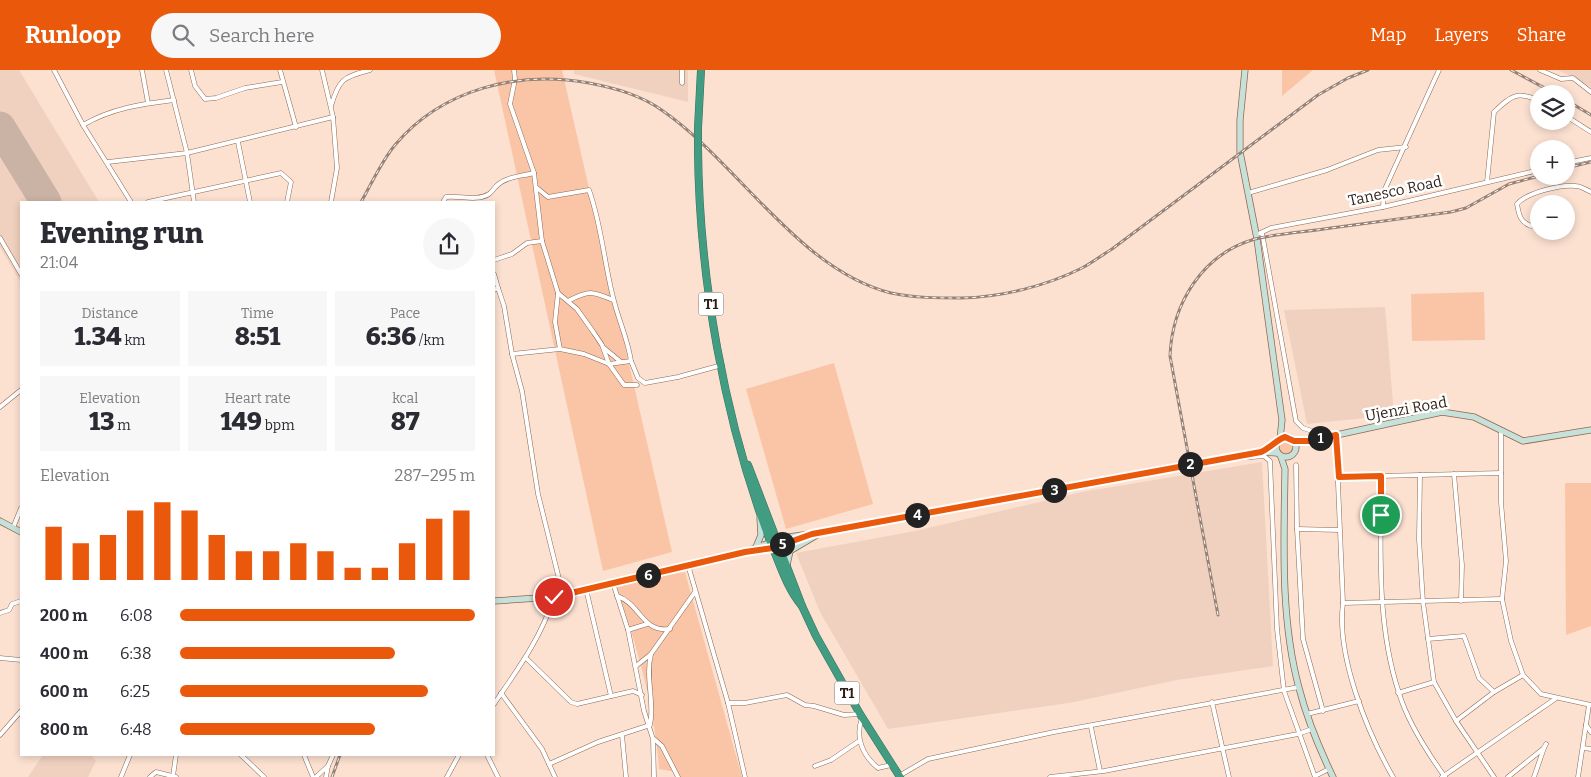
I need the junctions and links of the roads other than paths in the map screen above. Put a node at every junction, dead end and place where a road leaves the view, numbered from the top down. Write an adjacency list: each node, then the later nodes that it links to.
1 (54, 70): 23 (street)
2 (142, 70): 19 (street)
3 (166, 70): 18 (street)
4 (191, 70): 14 (street)
5 (280, 70): 14 (street)
6 (322, 70): 20 (street)
7 (370, 70): 20 (street)
8 (682, 70): 15 (street)
9 (701, 70): 68 (highway, T1, bridge)
10 (1244, 70): 39 (street)
11 (1439, 70): 27 (street)
12 (1540, 70): 16 (street)
13 (515, 71): 33 (street)
14 (282, 82): 24 (street)
15 (682, 82)
16 (1591, 92)
17 (1530, 96): 35 (street)
18 (174, 100): 19 (street); 28 (street)
19 (148, 103): 23 (street)
20 (331, 108): 21 (street)
21 (333, 116): 24 (street); 48 (street)
22 (1575, 122): 25 (street)
23 (84, 125): 30 (street)
24 (296, 126): 26 (street)
25 (1591, 132)
26 (238, 142): 28 (street); 34 (street)
27 (1406, 147): 39 (street); 51 (street)
28 (186, 154): 30 (street); 37 (street)
29 (1591, 158): 31 (street)
30 (108, 162): 43 (street)
31 (1575, 162)
32 (1530, 172): 35 (street, Tanesco Road)
33 (534, 173): 36 (street); 49 (street)
34 (247, 179): 37 (street); 46 (street); 47 (street)
35 (1487, 182): 51 (street, Tanesco Road)
36 (536, 188): 42 (street); 50 (street)
37 (192, 191): 44 (street); 45 (street)
38 (1591, 192): 41 (street)
39 (1247, 193): 53 (street)
40 (1530, 195): 52 (street)
41 (1530, 195)
42 (548, 197): 50 (street); 61 (street)
43 (130, 201)
44 (152, 201)
45 (194, 201)
46 (250, 201)
47 (287, 201)
48 (331, 201)
49 (444, 201)
50 (539, 206): 55 (street)
51 (1383, 207): 53 (street, Tanesco Road)
52 (1530, 226)
53 (1259, 234): 72 (street); 76 (street)
54 (0, 238): 57 (street)
55 (542, 241): 56 (street); 59 (street)
56 (495, 260)
57 (20, 272)
58 (496, 289): 64 (street)
59 (558, 293): 60 (street); 63 (street)
60 (568, 300): 61 (street); 62 (street)
61 (614, 300): 65 (street)
62 (602, 346): 66 (street); 67 (street)
63 (560, 349): 64 (street); 67 (street)
64 (512, 354): 109 (street)
65 (631, 361): 66 (street); 68 (street)
66 (622, 362): 67 (street)
67 (609, 364): 69 (street)
68 (722, 365): 84 (highway, T1)
69 (637, 385)
70 (20, 391): 71 (street)
71 (0, 408)
72 (1282, 420): 77 (street); 78 (street)
73 (1591, 430): 74 (street, Ujenzi Road)
74 (1501, 432): 75 (street, Ujenzi Road); 88 (street)
75 (1336, 435): 76 (street, Ujenzi Road); 92 (street)
76 (1327, 436): 79 (street, Ujenzi Road)
77 (1280, 439): 78 (street); 80 (street)
78 (1292, 440): 79 (street); 82 (street)
79 (1309, 441): 82 (street)
80 (1276, 445): 81 (street); 83 (street)
81 (1261, 452): 83 (street); 85 (street)
82 (1293, 454): 83 (street); 87 (street)
83 (1279, 455): 87 (street)
84 (743, 456): 94 (highway, T1); 101 (highway, T1)
85 (1214, 460): 100 (street); 125 (street)
86 (1296, 465): 97 (street)
87 (1285, 469): 124 (street)
88 (1501, 473): 89 (street); 112 (street)
89 (1454, 474): 90 (street); 115 (street)
90 (1420, 475): 91 (street); 117 (street)
91 (1381, 476): 92 (street); 116 (street)
92 (1339, 477): 98 (street)
93 (20, 510): 96 (street)
94 (760, 514): 101 (highway, T1); 102 (street)
95 (0, 521): 96 (street)
96 (13, 528): 99 (street)
97 (1297, 529): 98 (street); 149 (street)
98 (1339, 530): 118 (street)
99 (20, 532)
100 (823, 532): 101 (street); 105 (street)
101 (775, 543): 102 (street); 103 (street); 105 (highway, T1); 119 (highway, T1)
102 (756, 547): 103 (street)
103 (745, 552): 104 (street)
104 (688, 565): 106 (street); 108 (street)
105 (787, 567): 119 (highway, T1)
106 (613, 583): 107 (street); 110 (street)
107 (586, 589): 109 (street); 142 (street)
108 (694, 592): 122 (street); 147 (street)
109 (563, 594): 111 (street)
110 (617, 596): 121 (street); 123 (street)
111 (554, 597): 114 (street); 129 (street)
112 (1502, 598): 115 (street); 132 (street)
113 (20, 601): 120 (street)
114 (495, 601)
115 (1461, 601): 117 (street)
116 (1382, 602): 117 (street); 118 (street); 140 (street)
117 (1423, 602): 126 (street)
118 (1342, 603): 144 (street)
119 (802, 606): 152 (highway, T1)
120 (0, 613)
121 (647, 624): 122 (street); 123 (street)
122 (670, 629): 127 (street)
123 (628, 630): 131 (street)
124 (1290, 632): 125 (street); 135 (street)
125 (1278, 633): 137 (street)
126 (1428, 639): 133 (street); 138 (street)
127 (651, 654): 131 (street); 154 (street)
128 (0, 658): 130 (street)
129 (526, 658): 139 (street); 142 (street)
130 (20, 660)
131 (636, 666): 134 (street)
132 (1523, 675): 138 (street); 143 (street)
133 (1434, 682): 140 (street); 153 (street)
134 (640, 685): 136 (street); 141 (street)
135 (1299, 687): 137 (street); 151 (street)
136 (633, 691): 141 (street); 142 (street)
137 (1284, 691): 146 (street); 159 (street)
138 (1494, 692): 153 (street)
139 (501, 693): 145 (street); 175 (street)
140 (1398, 693): 183 (street)
141 (642, 695): 154 (street)
142 (611, 696)
143 (1556, 699): 148 (street); 167 (street)
144 (1358, 701): 149 (street); 202 (street)
145 (495, 702)
146 (1212, 702): 156 (street); 164 (street)
147 (728, 703): 152 (street); 195 (street)
148 (1590, 705): 155 (street)
149 (1323, 711): 151 (street)
150 (20, 712): 160 (street)
151 (1307, 714): 157 (street)
152 (861, 716): 163 (street); 176 (highway, T1)
153 (1456, 721): 167 (street)
154 (650, 725): 161 (street); 162 (street)
155 (1586, 725): 158 (street); 165 (street)
156 (1091, 727): 180 (street); 196 (street)
157 (1312, 729): 159 (street); 179 (street)
158 (1591, 732)
159 (1298, 734): 164 (street); 200 (street)
160 (0, 735)
161 (622, 735): 175 (street); 192 (street)
162 (653, 739): 193 (street); 194 (street)
163 (859, 741): 176 (street); 178 (street)
164 (1221, 748): 180 (street); 199 (street)
165 (1583, 748): 166 (street); 206 (street)
166 (1591, 749)
167 (1476, 752): 183 (street); 203 (street)
168 (130, 756): 184 (street)
169 (176, 756): 182 (street)
170 (242, 756): 186 (street)
171 (304, 756): 187 (street)
172 (333, 756): 177 (street)
173 (458, 756): 189 (street)
174 (488, 756): 190 (street)
175 (549, 764): 191 (street)
176 (892, 765): 196 (highway, T1)
177 (328, 766): 187 (street); 188 (street)
178 (815, 766)
179 (1329, 769): 200 (street); 201 (street)
180 (1102, 771): 181 (street); 198 (street)
181 (1068, 775): 197 (street)
182 (175, 776): 185 (street)
183 (1443, 776)
184 (121, 777)
185 (150, 777)
186 (264, 777)
187 (315, 777)
188 (326, 777)
189 (447, 777)
190 (498, 777)
191 (556, 777)
192 (626, 777)
193 (654, 777)
194 (678, 777)
195 (746, 777)
196 (900, 777)
197 (1050, 777)
198 (1105, 777)
199 (1229, 777)
200 (1314, 777)
201 (1333, 777)
202 (1393, 777)
203 (1494, 777)
204 (1508, 777): 205 (street)
205 (1534, 777)
206 (1578, 777)

